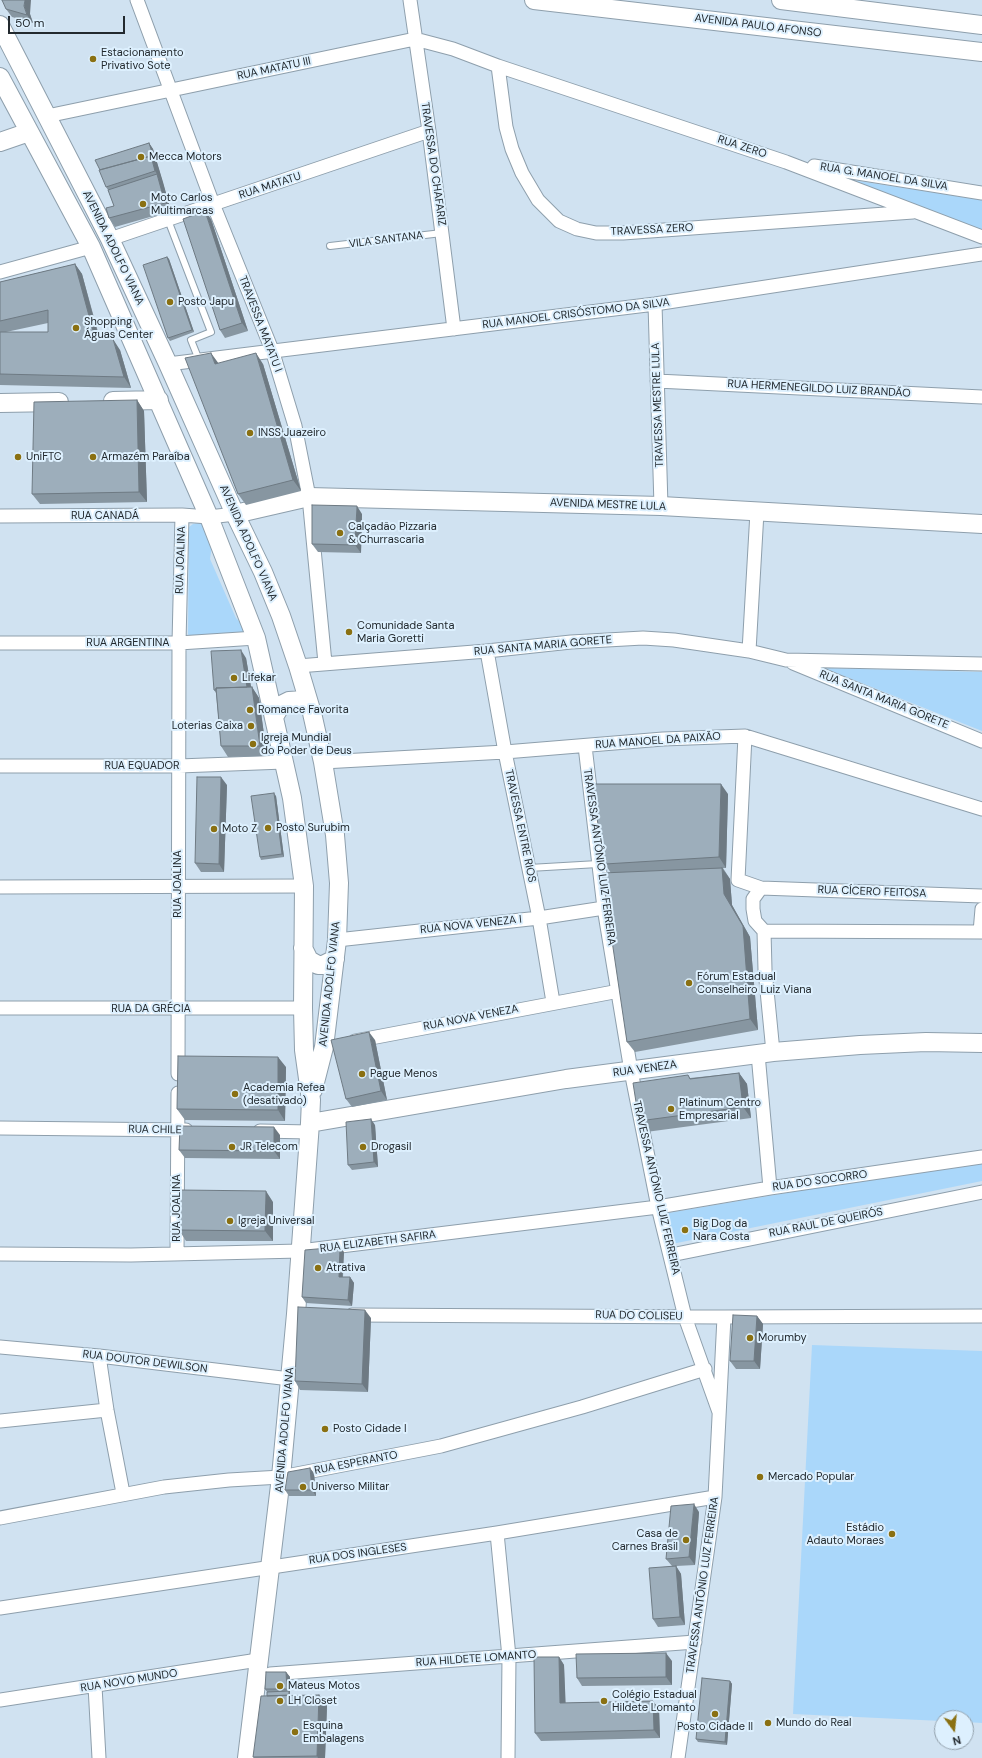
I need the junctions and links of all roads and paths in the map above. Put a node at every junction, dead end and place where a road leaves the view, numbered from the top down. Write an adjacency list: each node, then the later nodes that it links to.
1 (137, 0): 11 (street, TRAVESSA MATATU I)
2 (410, 0): 7 (street, TRAVESSA DO CHAFARIZ)
3 (534, 0): 8 (main road, AVENIDA PAULO AFONSO)
4 (781, 0): 6 (main road)
5 (0, 25): 12 (main road, AVENIDA ADOLFO VIANA)
6 (982, 25)
7 (415, 39): 9 (street, RUA MATATU III); 11 (street, RUA MATATU III); 13 (street, TRAVESSA DO CHAFARIZ)
8 (982, 52)
9 (498, 66): 16 (street, RUA ZERO); 19 (street, TRAVESSA ZERO)
10 (0, 77): 14 (main road, AVENIDA ADOLFO VIANA)
11 (170, 91): 12 (street, RUA MATATU III); 18 (street, TRAVESSA MATATU I)
12 (47, 116): 23 (main road, AVENIDA ADOLFO VIANA)
13 (429, 131): 18 (street, RUA MATATU); 21 (street, TRAVESSA DO CHAFARIZ)
14 (29, 132): 15 (main road); 25 (main road, AVENIDA ADOLFO VIANA)
15 (0, 142)
16 (786, 162): 17 (street, RUA G. MANOEL DA SILVA); 19 (street, RUA ZERO)
17 (982, 193)
18 (213, 204): 20 (street, RUA MATATU); 30 (street, TRAVESSA MATATU I)
19 (918, 212): 22 (street, RUA ZERO)
20 (168, 220): 23 (street, RUA MATATU); 31 (lane)
21 (442, 233): 24 (lane, VILA SANTANA); 29 (street, TRAVESSA DO CHAFARIZ)
22 (982, 237)
23 (110, 239): 32 (main road, AVENIDA ADOLFO VIANA)
24 (330, 246)
25 (91, 247): 27 (street); 35 (main road, AVENIDA ADOLFO VIANA)
26 (982, 254): 28 (street, RUA MANOEL CRISÓSTOMO DA SILVA)
27 (0, 272)
28 (655, 304): 29 (street, RUA MANOEL CRISÓSTOMO DA SILVA); 33 (street, TRAVESSA MESTRE LULA)
29 (454, 329): 30 (street, RUA MANOEL CRISÓSTOMO DA SILVA)
30 (272, 350): 31 (street, RUA MANOEL CRISÓSTOMO DA SILVA); 37 (street, TRAVESSA MATATU I)
31 (199, 360): 32 (street, RUA MANOEL CRISÓSTOMO DA SILVA)
32 (168, 364): 40 (main road, AVENIDA ADOLFO VIANA)
33 (657, 380): 34 (street, RUA HERMENEGILDO LUIZ BRANDÃO); 38 (street, TRAVESSA MESTRE LULA)
34 (982, 398)
35 (159, 400): 36 (main road); 43 (main road, AVENIDA ADOLFO VIANA)
36 (0, 404)
37 (309, 497): 38 (main road, AVENIDA MESTRE LULA); 40 (main road, AVENIDA MESTRE LULA); 51 (street, TRAVESSA MATATU I)
38 (661, 506): 39 (main road, AVENIDA MESTRE LULA)
39 (757, 512): 44 (main road, AVENIDA MESTRE LULA); 49 (street)
40 (235, 514): 43 (street, RUA CANADÁ); 53 (main road, AVENIDA ADOLFO VIANA)
41 (0, 516): 42 (street, RUA CANADÁ)
42 (182, 516): 43 (street, RUA CANADÁ); 47 (street, RUA JOALINA)
43 (209, 517): 45 (main road, AVENIDA ADOLFO VIANA)
44 (982, 524)
45 (256, 638): 47 (street, RUA ARGENTINA); 55 (main road, AVENIDA ADOLFO VIANA)
46 (0, 643): 47 (street, RUA ARGENTINA)
47 (178, 643): 63 (street, RUA JOALINA)
48 (487, 650): 49 (street, RUA SANTA MARIA GORETE); 51 (street, RUA SANTA MARIA GORETE); 59 (street, TRAVESSA ENTRE RIOS)
49 (749, 651): 50 (street, RUA SANTA MARIA GORETE)
50 (786, 660): 52 (street, RUA SANTA MARIA GORETE); 57 (street, RUA SANTA MARIA GORETE)
51 (325, 664): 53 (street, RUA SANTA MARIA GORETE)
52 (982, 664)
53 (298, 666): 54 (main road, AVENIDA ADOLFO VIANA)
54 (310, 707): 55 (main road); 61 (main road, AVENIDA ADOLFO VIANA)
55 (274, 718): 60 (main road, AVENIDA ADOLFO VIANA)
56 (745, 736): 58 (street, RUA MANOEL DA PAIXÃO); 64 (street, RUA MANOEL DA PAIXÃO); 70 (street, RUA CÍCERO FEITOSA)
57 (982, 740)
58 (584, 746): 59 (street, RUA MANOEL DA PAIXÃO); 65 (street, TRAVESSA ANTÔNIO LUIZ FERREIRA)
59 (505, 752): 61 (street, RUA MANOEL DA PAIXÃO); 66 (street, TRAVESSA ENTRE RIOS)
60 (284, 762): 63 (street, RUA EQUADOR); 68 (main road, AVENIDA ADOLFO VIANA)
61 (323, 762): 77 (main road, AVENIDA ADOLFO VIANA)
62 (0, 766): 63 (street, RUA EQUADOR)
63 (179, 766): 67 (street, RUA JOALINA)
64 (982, 810)
65 (598, 864): 66 (lane); 72 (street, TRAVESSA ANTÔNIO LUIZ FERREIRA)
66 (529, 868): 74 (street, TRAVESSA ENTRE RIOS)
67 (178, 886): 68 (street); 69 (street); 84 (street, RUA JOALINA)
68 (304, 886): 78 (main road, AVENIDA ADOLFO VIANA)
69 (0, 887)
70 (761, 888): 71 (street, RUA CÍCERO FEITOSA); 75 (street)
71 (982, 896)
72 (604, 908): 74 (street, RUA NOVA VENEZA I); 80 (street, TRAVESSA ANTÔNIO LUIZ FERREIRA)
73 (982, 909): 76 (street)
74 (539, 918): 77 (street, RUA NOVA VENEZA I); 81 (street, TRAVESSA ENTRE RIOS)
75 (764, 931): 76 (street); 87 (street)
76 (981, 932)
77 (337, 940): 79 (main road, AVENIDA ADOLFO VIANA)
78 (303, 948): 79 (main road); 83 (main road, AVENIDA ADOLFO VIANA)
79 (335, 958): 86 (main road, AVENIDA ADOLFO VIANA)
80 (619, 991): 81 (street, RUA NOVA VENEZA); 88 (street, TRAVESSA ANTÔNIO LUIZ FERREIRA)
81 (553, 1002): 86 (street, RUA NOVA VENEZA)
82 (0, 1008): 84 (street, RUA DA GRÉCIA)
83 (302, 1008): 84 (street, RUA DA GRÉCIA); 89 (main road, AVENIDA ADOLFO VIANA)
84 (179, 1009): 92 (street, RUA JOALINA)
85 (982, 1043): 87 (main road, RUA VENEZA)
86 (324, 1047): 89 (main road, AVENIDA ADOLFO VIANA)
87 (766, 1053): 88 (main road, RUA VENEZA); 96 (street)
88 (631, 1071): 90 (main road, RUA VENEZA); 98 (street, TRAVESSA ANTÔNIO LUIZ FERREIRA)
89 (311, 1100): 90 (main road, AVENIDA ADOLFO VIANA)
90 (310, 1127): 94 (street); 99 (main road, AVENIDA ADOLFO VIANA)
91 (0, 1128): 92 (street, RUA CHILE)
92 (178, 1130): 93 (street, RUA CHILE); 100 (street, RUA JOALINA)
93 (201, 1130)
94 (247, 1131)
95 (982, 1157): 96 (street, RUA DO SOCORRO)
96 (770, 1188): 98 (street, RUA DO SOCORRO)
97 (982, 1192): 102 (street, RUA RAUL DE QUEIRÓS)
98 (658, 1207): 99 (street, RUA ELIZABETH SAFIRA); 102 (street, TRAVESSA ANTÔNIO LUIZ FERREIRA)
99 (300, 1251): 100 (street, RUA ELIZABETH SAFIRA); 110 (main road, AVENIDA ADOLFO VIANA)
100 (177, 1253): 101 (street, RUA ELIZABETH SAFIRA)
101 (0, 1254)
102 (671, 1255): 104 (street, TRAVESSA ANTÔNIO LUIZ FERREIRA)
103 (338, 1315): 104 (street, RUA DO COLISEU)
104 (685, 1316): 106 (street, RUA DO COLISEU); 109 (street, TRAVESSA ANTÔNIO LUIZ FERREIRA)
105 (982, 1316): 106 (street, RUA DO COLISEU)
106 (724, 1318): 112 (street, TRAVESSA ANTÔNIO LUIZ FERREIRA)
107 (0, 1348): 108 (street, RUA DOUTOR DEWILSON)
108 (99, 1356): 110 (street, RUA DOUTOR DEWILSON); 111 (street)
109 (705, 1369): 112 (street, TRAVESSA ANTÔNIO LUIZ FERREIRA); 114 (street, RUA ESPERANTO)
110 (290, 1379): 114 (main road, AVENIDA ADOLFO VIANA)
111 (106, 1410): 113 (street); 115 (street)
112 (719, 1412): 116 (street, TRAVESSA ANTÔNIO LUIZ FERREIRA)
113 (0, 1421)
114 (281, 1477): 115 (street, RUA ESPERANTO); 119 (main road, AVENIDA ADOLFO VIANA)
115 (124, 1494): 117 (street, RUA ESPERANTO)
116 (715, 1497): 118 (street, RUA DOS INGLESES); 121 (street, TRAVESSA ANTÔNIO LUIZ FERREIRA)
117 (0, 1518)
118 (497, 1533): 119 (street, RUA DOS INGLESES); 122 (street)
119 (271, 1567): 120 (street, RUA DOS INGLESES); 123 (main road, AVENIDA ADOLFO VIANA)
120 (0, 1608)
121 (695, 1642): 122 (street, RUA HILDETE LOMANTO); 129 (street, TRAVESSA ANTÔNIO LUIZ FERREIRA)
122 (509, 1657): 123 (street, RUA HILDETE LOMANTO); 128 (street)
123 (258, 1668): 124 (street, RUA NOVO MUNDO); 127 (main road, AVENIDA ADOLFO VIANA)
124 (95, 1686): 125 (street, RUA NOVO MUNDO); 126 (street)
125 (0, 1700)
126 (99, 1758)
127 (247, 1758)
128 (508, 1758)
129 (678, 1758)

